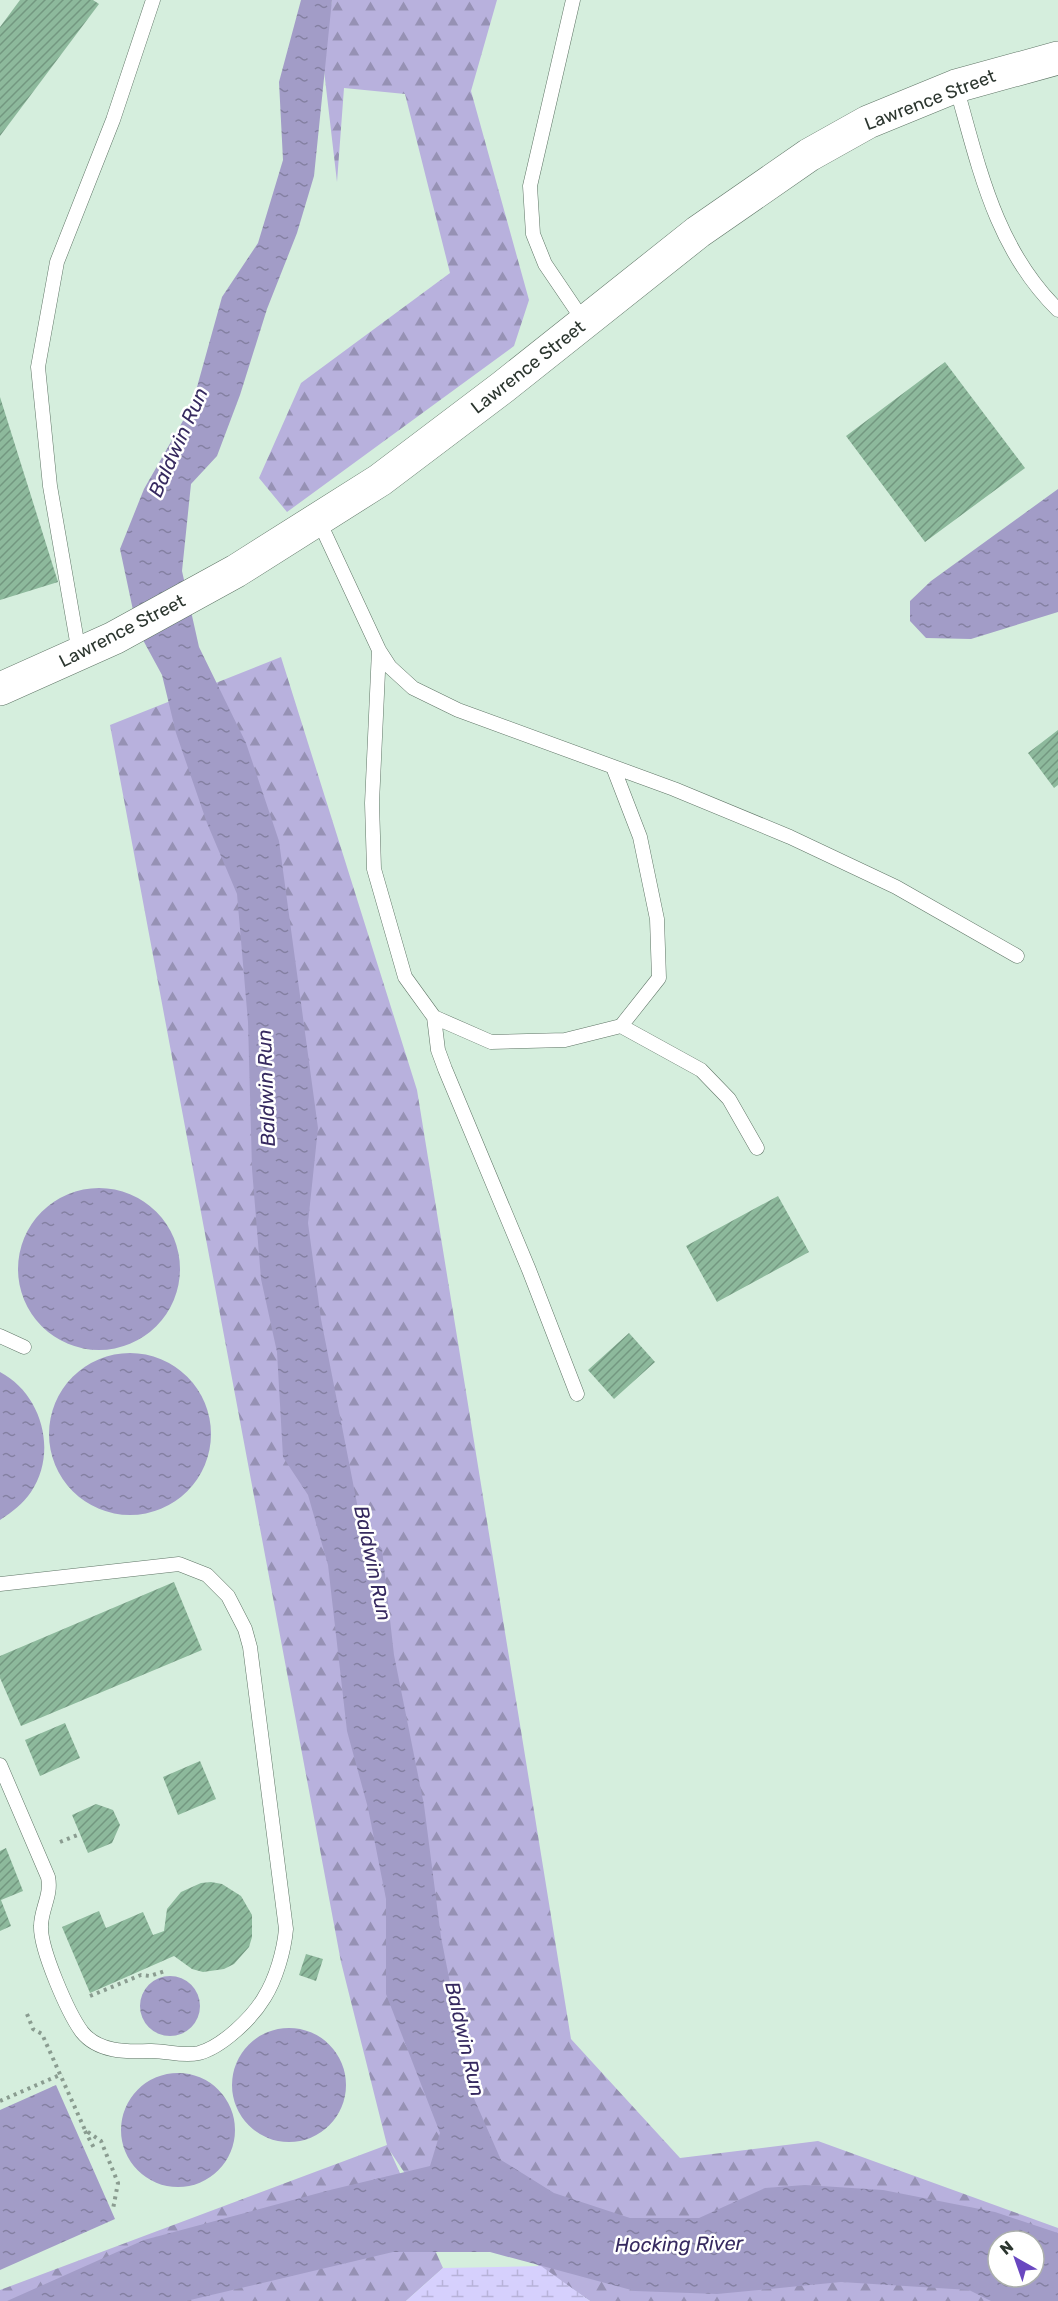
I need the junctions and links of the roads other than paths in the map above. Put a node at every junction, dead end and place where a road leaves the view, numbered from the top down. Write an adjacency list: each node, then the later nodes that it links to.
1 (153, 0): 9 (lane)
2 (573, 0): 6 (lane)
3 (1058, 58): 4 (street, Lawrence Street)
4 (956, 86): 5 (lane); 6 (street, Lawrence Street)
5 (1058, 310)
6 (585, 323): 7 (street, Lawrence Street)
7 (318, 519): 8 (lane); 9 (street, Lawrence Street)
8 (379, 650): 11 (lane); 13 (lane)
9 (80, 655): 10 (street, Lawrence Street)
10 (0, 689)
11 (613, 767): 12 (lane); 14 (lane)
12 (1017, 956)
13 (434, 1017): 14 (lane); 18 (lane)
14 (621, 1026): 15 (lane)
15 (757, 1148)
16 (0, 1336): 17 (lane)
17 (24, 1347)
18 (576, 1394)
19 (0, 1584): 20 (lane)
20 (0, 1765)

